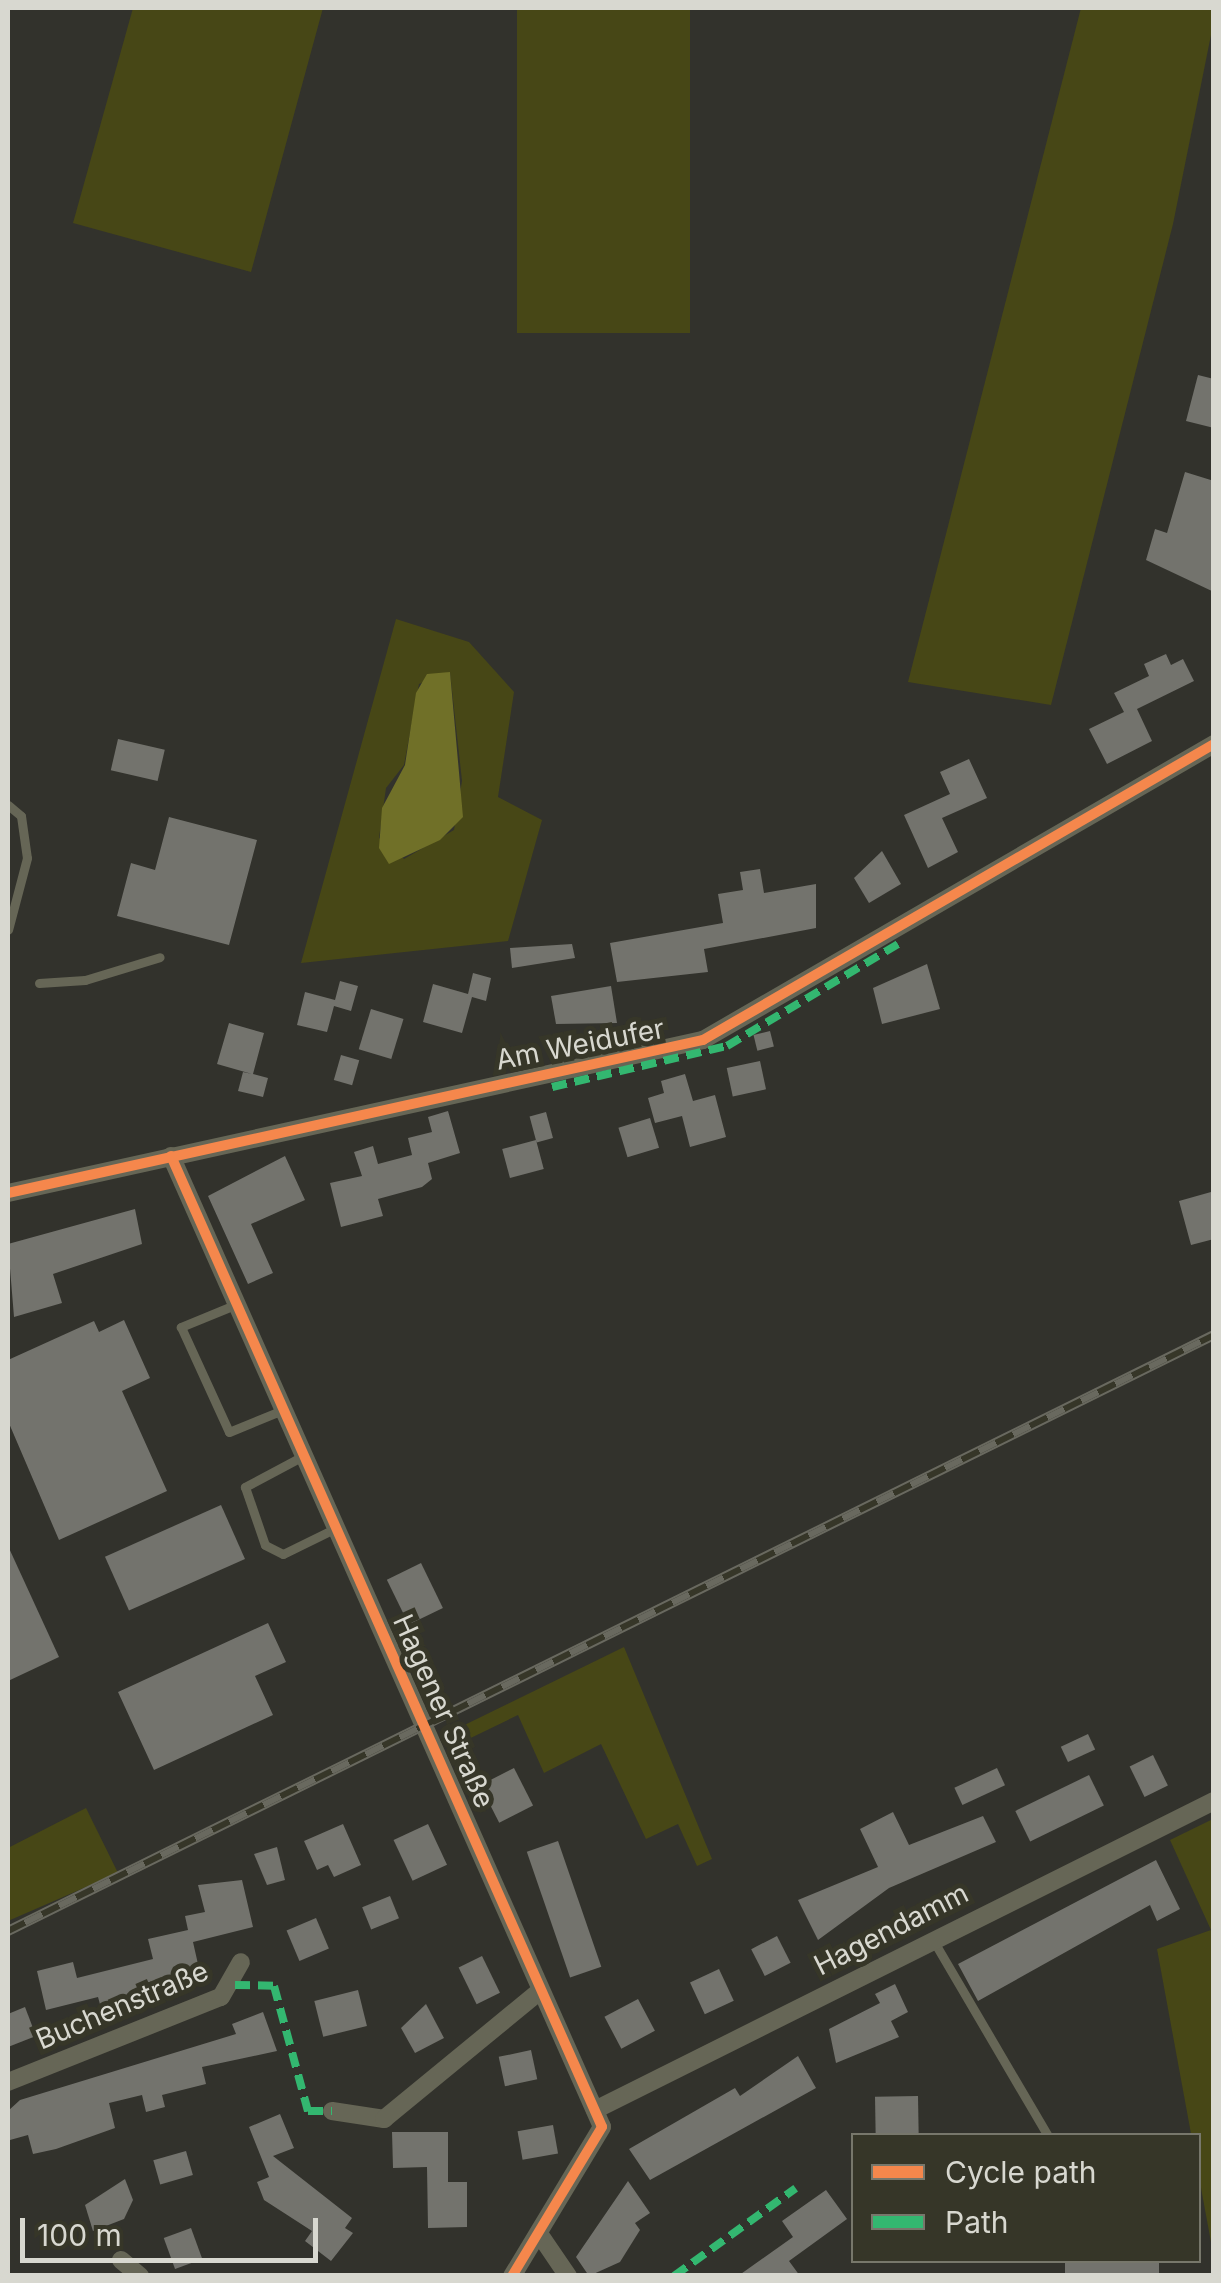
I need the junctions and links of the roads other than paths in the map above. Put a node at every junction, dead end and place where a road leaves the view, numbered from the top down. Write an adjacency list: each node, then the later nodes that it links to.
1 (1214, 744): 7 (street, Am Weidufer)
2 (8, 805): 3 (lane)
3 (12, 894): 4 (lane)
4 (8, 930)
5 (160, 956): 6 (lane)
6 (39, 982)
7 (171, 1156): 8 (street, Am Weidufer); 9 (street, Hagener Straße)
8 (8, 1193)
9 (237, 1304): 10 (street, Hagener Straße); 10 (lane)
10 (285, 1409): 11 (street, Hagener Straße)
11 (305, 1454): 12 (street, Hagener Straße); 12 (lane)
12 (338, 1527): 16 (street, Hagener Straße)
13 (1214, 1800): 14 (street, Hagendamm)
14 (932, 1938): 19 (street, Hagendamm); 20 (lane)
15 (241, 1962): 17 (street, Buchenstraße)
16 (540, 1992): 18 (street); 19 (street, Hagener Straße)
17 (8, 2082)
18 (332, 2110)
19 (595, 2110): 21 (street)
20 (1046, 2133)
21 (540, 2236): 24 (street); 25 (street)
22 (121, 2260): 23 (street)
23 (140, 2276)
24 (512, 2276)
25 (568, 2276)

